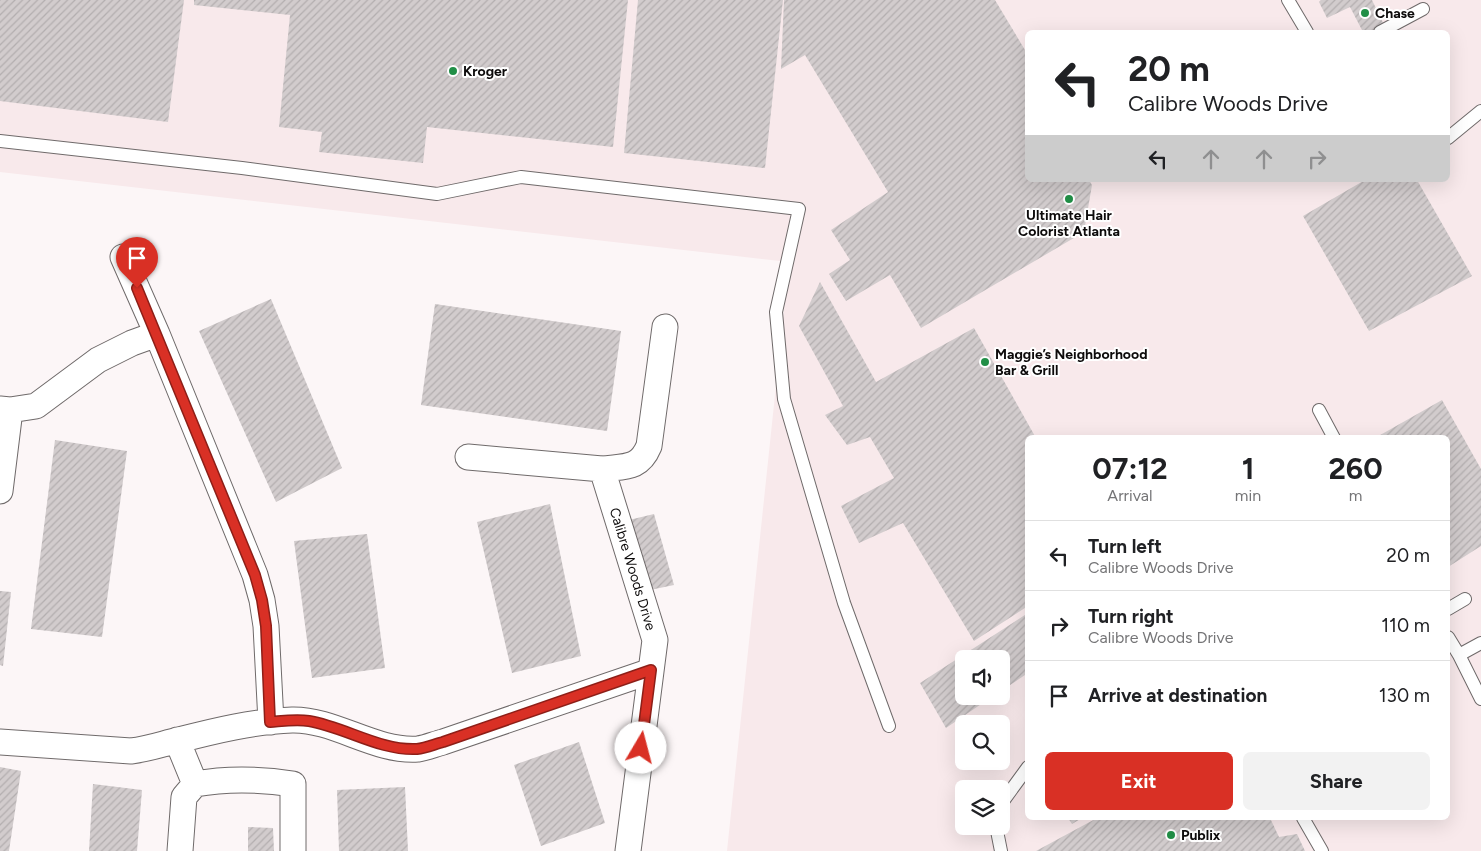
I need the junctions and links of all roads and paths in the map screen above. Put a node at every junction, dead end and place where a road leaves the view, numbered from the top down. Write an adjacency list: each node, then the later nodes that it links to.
1 (1288, 0): 3 (lane)
2 (1423, 9): 4 (lane)
3 (1306, 30)
4 (1384, 30)
5 (1481, 111): 6 (lane)
6 (1450, 136)
7 (0, 141): 26 (lane)
8 (123, 257): 10 (street)
9 (665, 327): 15 (street)
10 (157, 334): 11 (street); 25 (street)
11 (5, 409): 16 (street)
12 (1319, 410): 13 (lane)
13 (1332, 435)
14 (468, 457): 15 (street)
15 (602, 469): 22 (street, Calibre Woods Drive)
16 (0, 491)
17 (1465, 599): 18 (lane)
18 (1450, 608)
19 (1450, 640): 21 (lane)
20 (1481, 643): 21 (lane)
21 (1459, 656): 23 (lane)
22 (651, 670): 25 (street); 36 (street, Calibre Woods Drive)
23 (1476, 675): 24 (lane)
24 (1481, 699)
25 (270, 722): 27 (street)
26 (889, 726)
27 (177, 740): 28 (street); 30 (street)
28 (0, 742)
29 (1025, 771): 31 (lane)
30 (195, 784): 34 (street); 35 (street)
31 (1010, 792)
32 (1304, 820): 38 (lane)
33 (998, 835): 37 (lane)
34 (180, 851)
35 (293, 851)
36 (628, 851)
37 (1001, 851)
38 (1322, 851)

